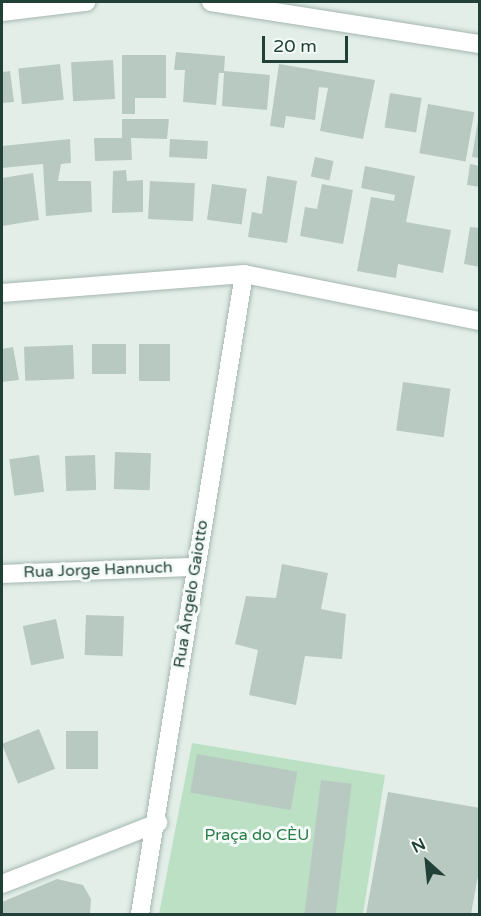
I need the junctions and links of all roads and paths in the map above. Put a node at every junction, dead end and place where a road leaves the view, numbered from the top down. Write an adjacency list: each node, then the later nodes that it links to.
1 (86, 2): 3 (street)
2 (211, 2): 4 (street)
3 (2, 12)
4 (480, 44)
5 (244, 274): 6 (street); 7 (street); 8 (street, Rua Ângelo Gaiotto)
6 (2, 293)
7 (480, 321)
8 (195, 567): 9 (street, Rua Jorge Hannuch); 10 (street, Rua Ângelo Gaiotto)
9 (2, 574)
10 (158, 823): 11 (street); 12 (street, Rua Ângelo Gaiotto)
11 (2, 884)
12 (140, 915)

